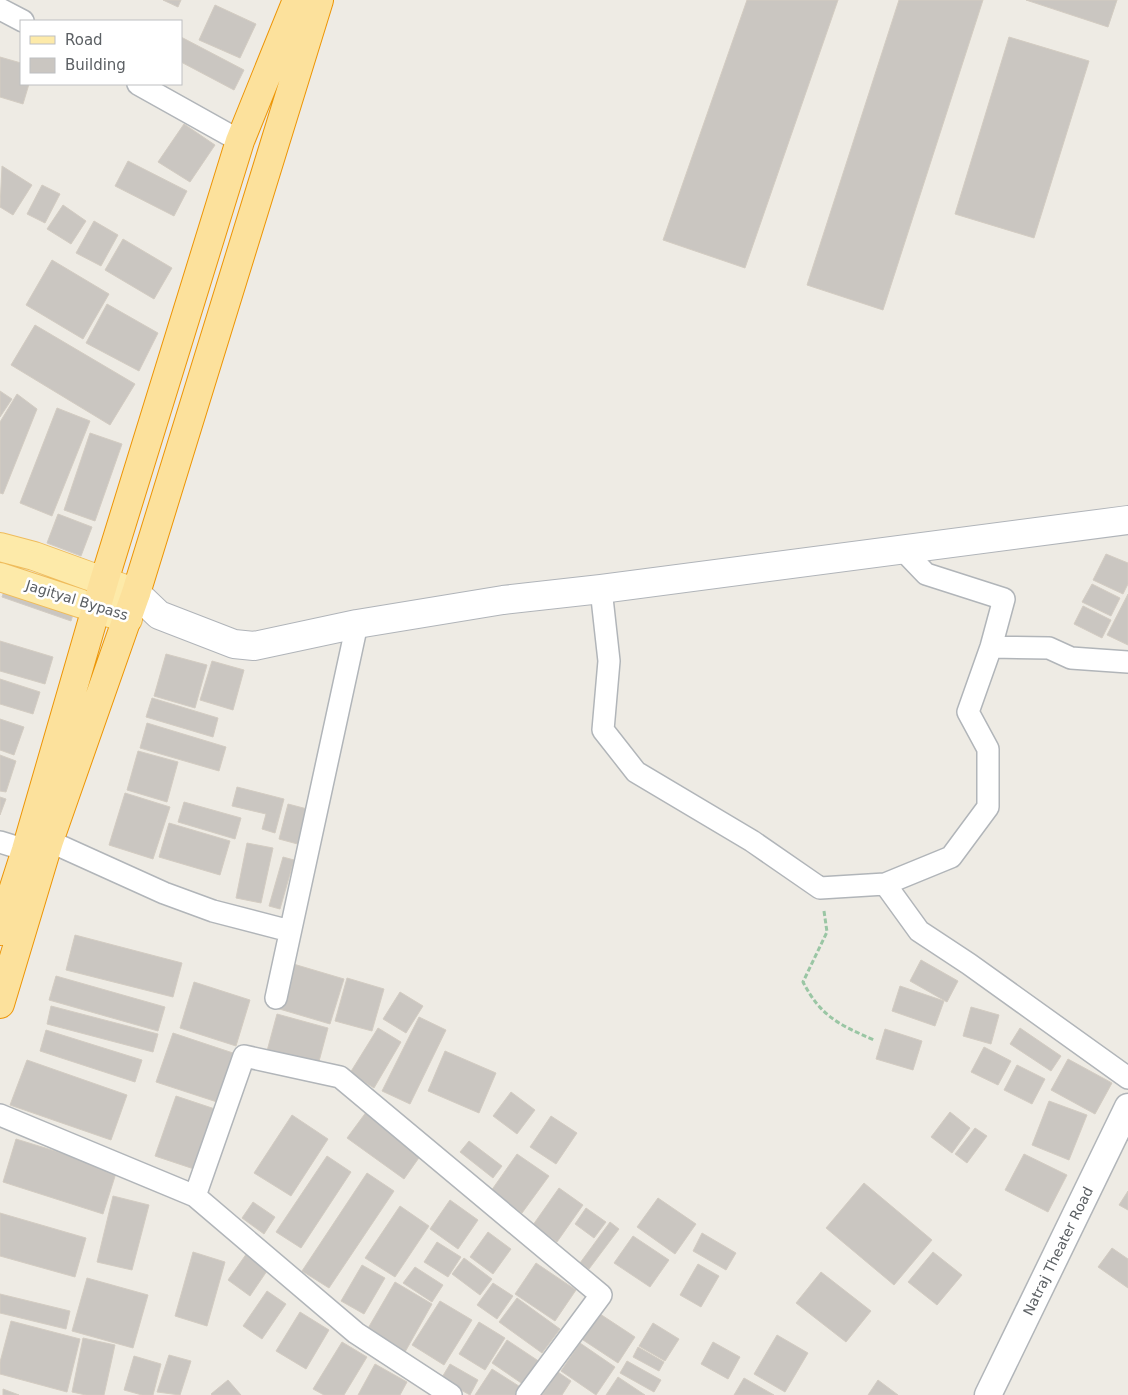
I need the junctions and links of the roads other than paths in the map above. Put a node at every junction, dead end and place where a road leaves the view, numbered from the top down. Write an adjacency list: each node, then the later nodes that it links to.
1 (297, 0): 6 (highway)
2 (319, 0): 13 (highway)
3 (0, 9): 4 (street)
4 (21, 20)
5 (140, 85): 6 (street)
6 (240, 141): 11 (highway)
7 (1128, 520): 9 (main road)
8 (0, 547): 11 (main road, Jagityal Bypass)
9 (902, 549): 12 (main road); 18 (street)
10 (0, 577): 14 (main road, Jagityal Bypass)
11 (104, 581): 13 (main road, Jagityal Bypass); 14 (highway)
12 (601, 589): 17 (main road); 22 (street)
13 (136, 593): 15 (main road, Jagityal Bypass); 16 (highway)
14 (97, 608): 16 (main road, Jagityal Bypass); 21 (highway)
15 (159, 614): 16 (main road, Jagityal Bypass); 17 (main road)
16 (128, 619): 21 (highway)
17 (357, 624): 24 (street)
18 (991, 647): 19 (street); 22 (street)
19 (1128, 662)
20 (0, 842): 21 (street)
21 (38, 846): 23 (highway); 24 (street); 26 (highway)
22 (885, 884): 27 (street)
23 (0, 931)
24 (290, 931): 25 (street)
25 (276, 998)
26 (0, 1004)
27 (1128, 1078)
28 (1128, 1107): 34 (street, Natraj Theater Road)
29 (0, 1115): 31 (street)
30 (1128, 1146): 35 (street, Natraj Theater Road)
31 (195, 1196): 32 (street); 33 (street)
32 (451, 1395)
33 (527, 1395)
34 (988, 1395)
35 (1008, 1395)

